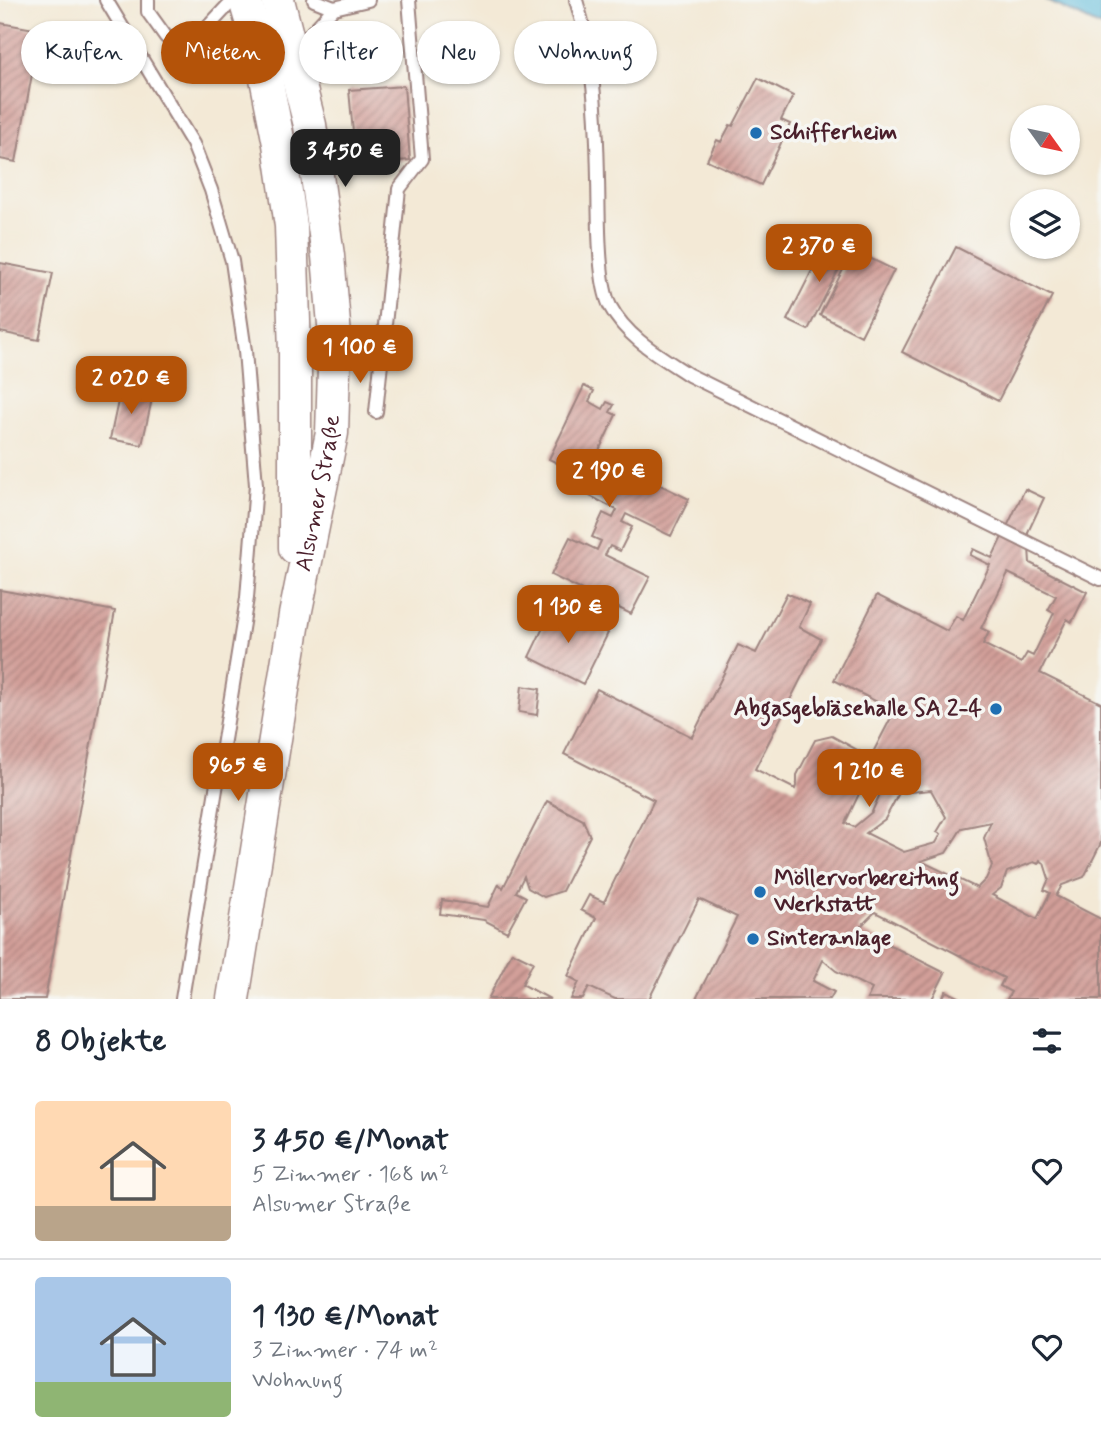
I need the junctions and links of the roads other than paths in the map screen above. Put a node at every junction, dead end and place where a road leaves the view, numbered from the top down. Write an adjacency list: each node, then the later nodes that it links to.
1 (106, 0): 19 (lane)
2 (148, 0): 14 (lane)
3 (233, 0): 11 (lane)
4 (245, 0): 12 (street, Alsumer Straße)
5 (278, 0): 13 (street, Alsumer Straße)
6 (314, 0): 10 (lane)
7 (368, 0): 10 (lane)
8 (409, 0): 17 (lane)
9 (576, 0): 18 (lane)
10 (334, 8): 15 (lane)
11 (213, 21)
12 (257, 21)
13 (278, 21)
14 (161, 30)
15 (285, 49)
16 (278, 84): 20 (street, Alsumer Straße)
17 (376, 412)
18 (1101, 579)
19 (182, 999)
20 (233, 999)

